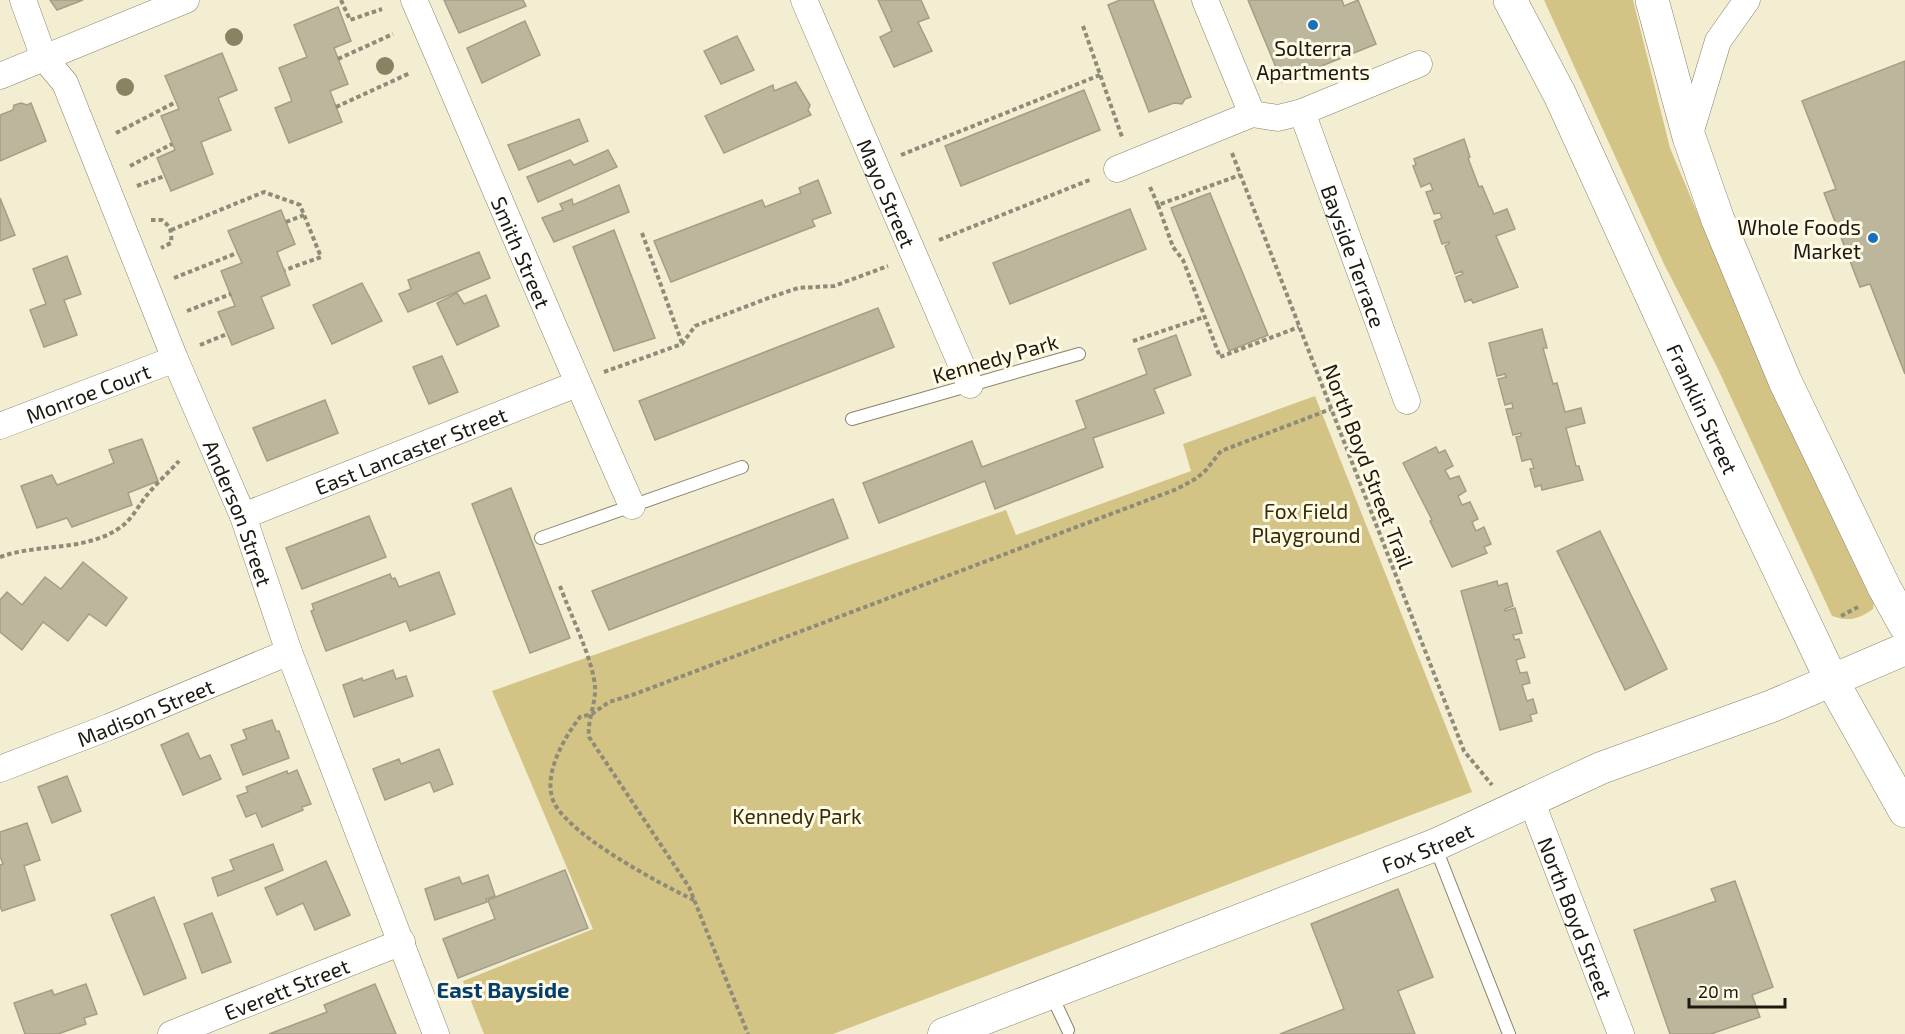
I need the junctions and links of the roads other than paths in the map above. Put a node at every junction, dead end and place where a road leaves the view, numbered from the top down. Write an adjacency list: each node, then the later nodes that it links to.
1 (22, 0): 9 (street, Anderson Street)
2 (186, 0): 9 (street)
3 (414, 0): 18 (street, Smith Street)
4 (804, 0): 19 (street, Mayo Street)
5 (1205, 0): 13 (street)
6 (1510, 0): 30 (main road, Franklin Street)
7 (1652, 0): 14 (main road)
8 (1747, 0): 14 (street)
9 (44, 58): 11 (street); 17 (street, Anderson Street)
10 (1419, 63): 12 (street)
11 (0, 76)
12 (1302, 112): 13 (street); 20 (street, Bayside Terrace)
13 (1252, 114): 15 (street)
14 (1689, 137): 27 (main road)
15 (1117, 169)
16 (1079, 354): 19 (lane, Kennedy Park)
17 (175, 358): 22 (street, Monroe Court); 25 (street, Anderson Street)
18 (588, 379): 24 (street, Smith Street); 25 (street, East Lancaster Street)
19 (970, 385): 21 (lane, Kennedy Park)
20 (1407, 401)
21 (852, 418)
22 (0, 426)
23 (742, 466): 24 (lane)
24 (632, 506): 26 (lane)
25 (243, 516): 29 (street, Anderson Street)
26 (541, 538)
27 (1905, 625)
28 (1905, 650): 30 (street, Fox Street)
29 (289, 652): 31 (street, Madison Street); 35 (street, Anderson Street)
30 (1832, 681): 32 (street, Fox Street); 33 (main road, Franklin Street)
31 (0, 769)
32 (1531, 800): 34 (street, Fox Street); 42 (street, North Boyd Street)
33 (1905, 811)
34 (1435, 845): 36 (street, Fox Street); 41 (lane)
35 (402, 942): 39 (street, Everett Street); 40 (street, Anderson Street)
36 (1051, 993): 37 (lane); 38 (street, Fox Street)
37 (1068, 1030)
38 (948, 1033)
39 (171, 1034)
40 (436, 1034)
41 (1509, 1034)
42 (1621, 1034)

